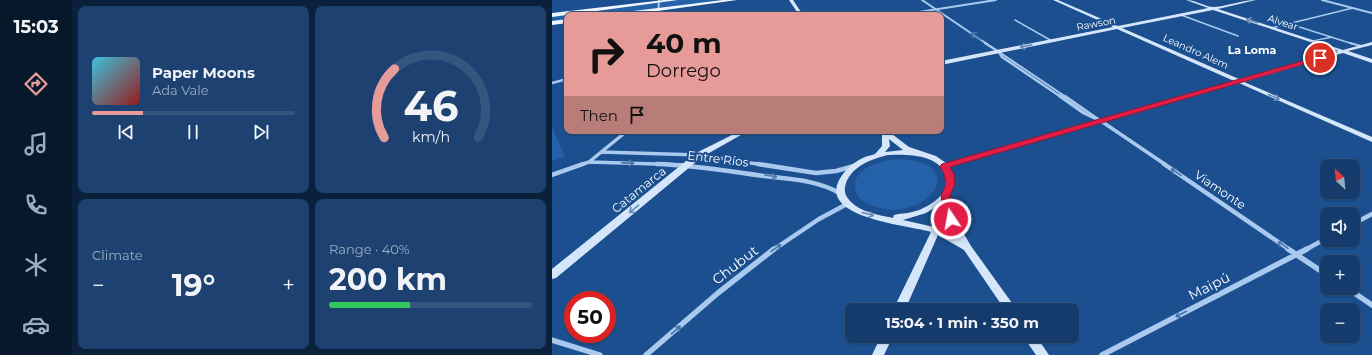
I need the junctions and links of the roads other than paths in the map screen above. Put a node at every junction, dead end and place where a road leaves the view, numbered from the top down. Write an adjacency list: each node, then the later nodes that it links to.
1 (676, 0): 10 (main road)
2 (735, 0): 15 (main road)
3 (791, 0): 16 (street)
4 (922, 0): 13 (street, Viamonte)
5 (996, 0): 13 (street)
6 (1055, 0): 28 (street, Leandro Alem)
7 (1188, 0): 11 (street, Alvear)
8 (1254, 0): 11 (street, Rawson)
9 (1322, 0): 12 (street)
10 (659, 1): 14 (main road); 15 (street)
11 (1213, 8): 22 (street, Rawson); 29 (street, Alvear, one-way to 11)
12 (1353, 8): 20 (street); 27 (lane)
13 (935, 10): 17 (street); 18 (street, Viamonte, one-way to 13)
14 (575, 12)
15 (658, 12)
16 (799, 12)
17 (921, 12)
18 (938, 12)
19 (564, 13): 21 (main road)
20 (1372, 13)
21 (552, 15)
22 (1181, 15): 28 (street, Rawson); 30 (lane)
23 (944, 16): 37 (street, Viamonte, one-way to 23)
24 (1014, 20): 32 (lane)
25 (564, 21): 26 (main road)
26 (552, 23)
27 (1289, 23): 29 (lane); 31 (lane)
28 (1118, 28): 32 (street, Rawson); 41 (street, Leandro Alem)
29 (1271, 28): 33 (street, Alvear)
30 (1238, 36)
31 (1332, 37): 33 (lane); 35 (lane)
32 (1052, 41): 37 (street, Rawson, one-way to 37)
33 (1313, 42): 36 (street, Alvear)
34 (1372, 43): 35 (street)
35 (1361, 46): 36 (street)
36 (1343, 51): 38 (street, Alvear); 41 (street)
37 (999, 52): 39 (street, Rawson); 43 (street, Viamonte)
38 (1372, 61)
39 (944, 63)
40 (564, 80): 42 (street)
41 (1239, 81): 43 (street); 48 (street, Leandro Alem, one-way to 48)
42 (552, 83)
43 (1101, 121): 56 (street); 68 (street, Viamonte, one-way to 43)
44 (624, 134): 49 (street)
45 (739, 134): 52 (street, Catamarca)
46 (885, 134): 51 (street)
47 (887, 134): 50 (street)
48 (1372, 140)
49 (601, 152): 52 (street, Entre Ríos); 53 (street)
50 (917, 153): 51 (street); 56 (street)
51 (879, 154): 55 (street)
52 (699, 155): 54 (street, Catamarca); 55 (street, Entre Ríos)
53 (589, 162): 54 (street, Entre Ríos, one-way to 54); 57 (street)
54 (689, 165): 58 (street, Entre Ríos, one-way to 58); 70 (street, Catamarca, one-way to 70)
55 (854, 166): 58 (street)
56 (945, 166): 59 (street)
57 (552, 174)
58 (841, 194): 60 (street)
59 (946, 196): 62 (street); 63 (street)
60 (847, 204): 62 (street, one-way to 62); 79 (street, Chubut, one-way to 60)
61 (1372, 214): 64 (street)
62 (885, 218): 65 (street)
63 (951, 219): 65 (street); 67 (street)
64 (1360, 220)
65 (936, 230): 67 (street); 72 (street)
66 (1320, 242): 68 (street, Maipú)
67 (967, 248): 73 (street)
68 (1296, 254): 69 (street, Viamonte); 82 (street, Maipú, one-way to 82)
69 (1320, 270)
70 (552, 275)
71 (1357, 295): 74 (street)
72 (902, 303)
73 (1006, 303)
74 (1372, 305)
75 (552, 340): 78 (street)
76 (884, 343): 80 (street)
77 (1034, 343): 81 (street)
78 (600, 355)
79 (646, 355)
80 (878, 355)
81 (1043, 355)
82 (1102, 355)

